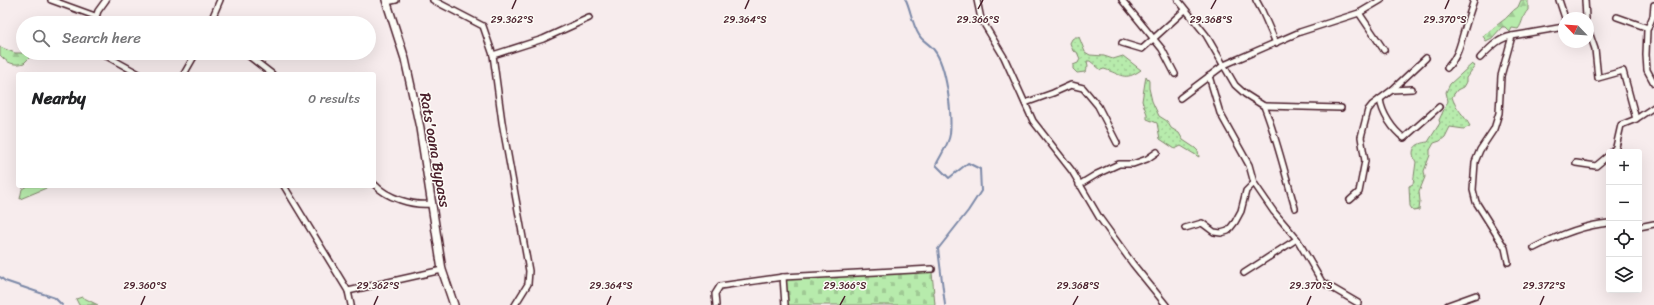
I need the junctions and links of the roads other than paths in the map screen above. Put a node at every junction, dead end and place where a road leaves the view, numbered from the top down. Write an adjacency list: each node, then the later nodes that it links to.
1 (51, 0): 20 (street)
2 (106, 0): 20 (street)
3 (219, 0): 21 (street)
4 (396, 0): 14 (street)
5 (433, 0): 32 (street)
6 (977, 0): 50 (street)
7 (1122, 0): 27 (street)
8 (1178, 0): 16 (street)
9 (1256, 0): 29 (street)
10 (1381, 0): 19 (street)
11 (1474, 0): 39 (street)
12 (1559, 0): 17 (street)
13 (1585, 0): 18 (street)
14 (386, 1): 66 (street, Rats'oana Bypass)
15 (1654, 5): 25 (street)
16 (1185, 10): 27 (street); 38 (street)
17 (1564, 12)
18 (1586, 12)
19 (1358, 13): 29 (street); 31 (street)
20 (95, 16)
21 (213, 16)
22 (1617, 17): 25 (street)
23 (589, 18): 32 (street)
24 (1558, 28): 26 (street)
25 (1648, 28): 45 (street)
26 (1512, 36): 34 (street); 74 (street)
27 (1154, 38): 28 (street); 43 (street)
28 (1122, 43)
29 (1276, 43): 38 (street)
30 (1594, 46): 55 (street)
31 (1384, 50)
32 (493, 55): 84 (street)
33 (1426, 58): 47 (street)
34 (1480, 58)
35 (114, 60): 40 (street)
36 (192, 60): 41 (street)
37 (254, 60): 42 (street)
38 (1224, 65): 44 (street); 51 (street)
39 (1448, 68)
40 (135, 72)
41 (185, 72)
42 (269, 72)
43 (1175, 74)
44 (1209, 76): 48 (street); 61 (street)
45 (1654, 83)
46 (1412, 89): 47 (street)
47 (1392, 90): 49 (street)
48 (1180, 98)
49 (1380, 100): 53 (street); 65 (street)
50 (1025, 103): 56 (street); 63 (street)
51 (1264, 106): 54 (street); 67 (street)
52 (1654, 106): 55 (street)
53 (1439, 107)
54 (1341, 108)
55 (1636, 119): 57 (street)
56 (1117, 143)
57 (1614, 149)
58 (1157, 152): 63 (street)
59 (1606, 158): 60 (street)
60 (1576, 163)
61 (1254, 184): 71 (street); 72 (street)
62 (376, 185): 66 (street)
63 (1079, 185): 87 (street)
64 (285, 188): 79 (street)
65 (1350, 200)
66 (431, 204): 76 (street, Rats'oana Bypass)
67 (1295, 208)
68 (1606, 223): 73 (street)
69 (1654, 224): 70 (street)
70 (1642, 226)
71 (1185, 228)
72 (1297, 239): 77 (street); 81 (street)
73 (1534, 248)
74 (1508, 262)
75 (932, 269): 78 (street)
76 (442, 270): 79 (street); 83 (street, Rats'oana Bypass)
77 (1244, 273)
78 (783, 278): 85 (street); 86 (street)
79 (348, 291): 82 (street)
80 (1476, 295): 88 (street)
81 (1358, 303)
82 (351, 305)
83 (454, 305)
84 (515, 305)
85 (716, 305)
86 (785, 305)
87 (1166, 305)
88 (1448, 305)

